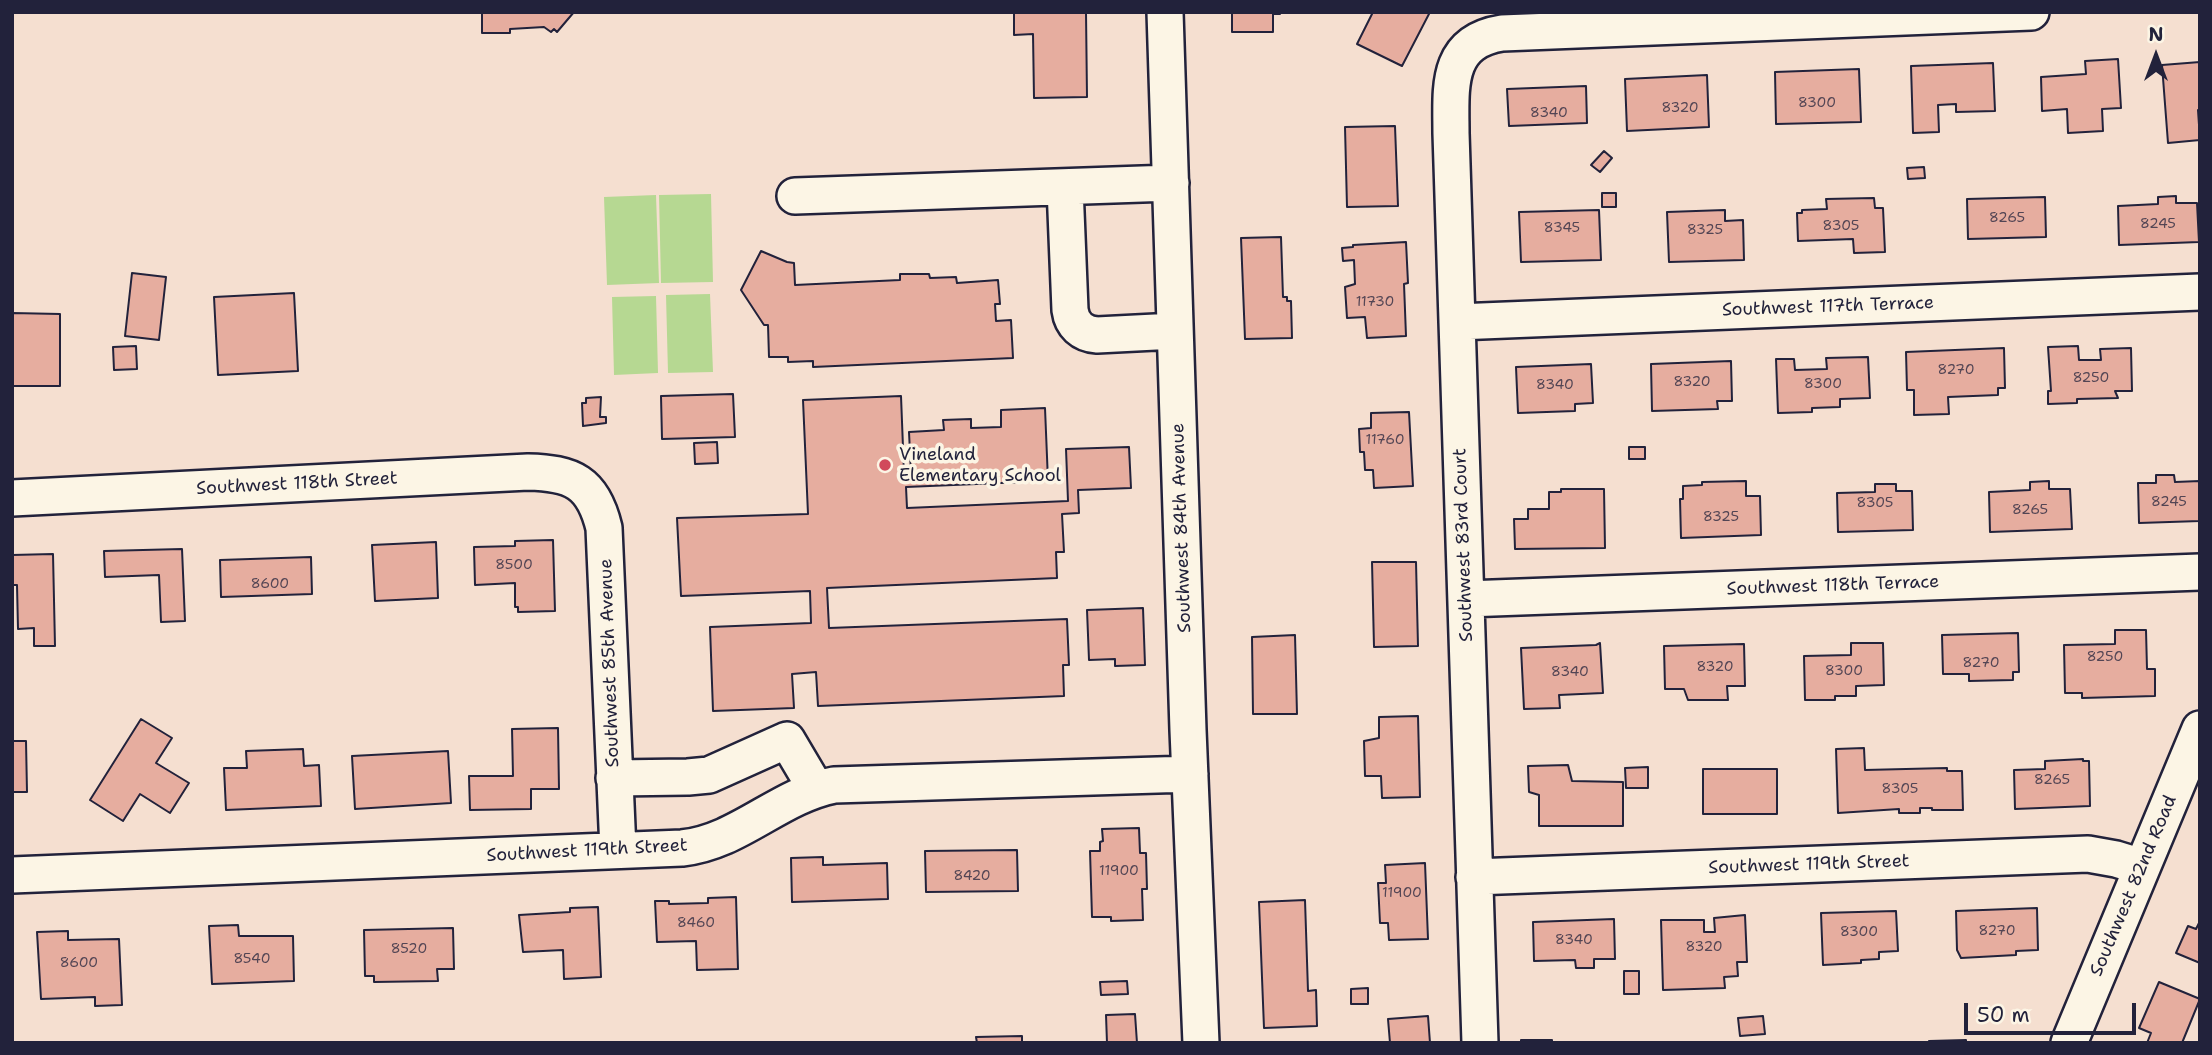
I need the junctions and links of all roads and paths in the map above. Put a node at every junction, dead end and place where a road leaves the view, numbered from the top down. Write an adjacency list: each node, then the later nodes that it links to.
1 (1165, 12): 3 (street, Southwest 84th Avenue)
2 (2031, 12): 7 (street, Southwest 83rd Court)
3 (1171, 183): 4 (street); 8 (street, Southwest 84th Avenue)
4 (1065, 187): 5 (street); 8 (street)
5 (795, 196)
6 (2200, 292): 7 (street, Southwest 117th Terrace)
7 (1457, 322): 12 (street, Southwest 83rd Court)
8 (1175, 331): 14 (street, Southwest 84th Avenue)
9 (579, 483): 10 (street, Southwest 118th Street); 15 (street, Southwest 85th Avenue)
10 (12, 498)
11 (2200, 572): 12 (street, Southwest 118th Terrace)
12 (1466, 599): 20 (street, Southwest 83rd Court)
13 (2200, 729): 18 (street, Southwest 82nd Road)
14 (1190, 774): 16 (street, Southwest 119th Street); 21 (street, Southwest 84th Avenue)
15 (614, 778): 16 (street); 17 (street, Southwest 85th Avenue)
16 (816, 789): 17 (street, Southwest 119th Street)
17 (618, 850): 19 (street, Southwest 119th Street)
18 (2142, 867): 20 (street, Southwest 119th Street); 23 (street, Southwest 82nd Road)
19 (12, 875)
20 (1474, 877): 22 (street, Southwest 83rd Court)
21 (1201, 1043)
22 (1480, 1043)
23 (2070, 1043)

